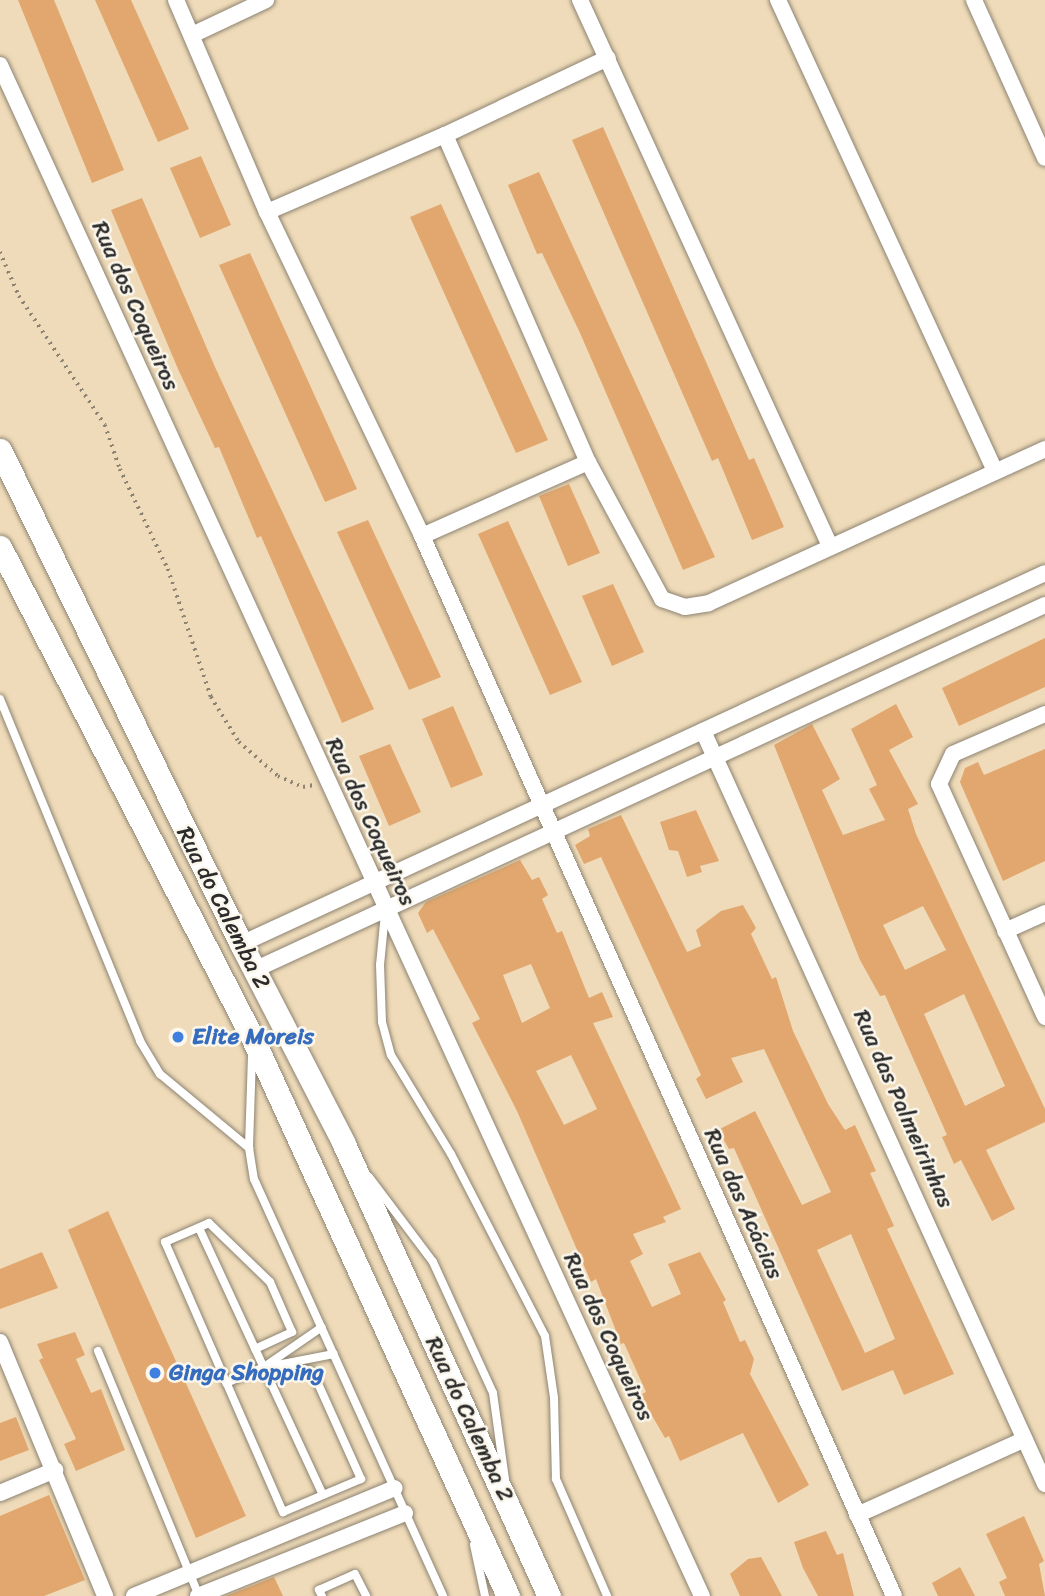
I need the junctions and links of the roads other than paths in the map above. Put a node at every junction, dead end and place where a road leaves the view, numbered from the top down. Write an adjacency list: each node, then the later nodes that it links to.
1 (176, 0): 6 (street, Rua das Acácias)
2 (265, 0): 6 (street)
3 (580, 0): 7 (street)
4 (778, 0): 15 (street)
5 (974, 0): 10 (street)
6 (192, 35): 11 (street, Rua das Acácias)
7 (608, 58): 9 (street); 17 (street)
8 (0, 65): 28 (street, Rua dos Coqueiros)
9 (445, 135): 11 (street); 14 (street)
10 (1045, 158)
11 (267, 212): 16 (street, Rua das Acácias)
12 (1045, 449): 15 (street)
13 (0, 450): 32 (main road, Rua do Calemba 2)
14 (588, 462): 16 (street); 17 (street)
15 (995, 471): 17 (street)
16 (422, 536): 26 (street, Rua das Acácias)
17 (830, 546)
18 (0, 547): 35 (main road, Rua do Calemba 2)
19 (1045, 573): 24 (street)
20 (1045, 605): 25 (street)
21 (0, 699): 22 (lane)
22 (2, 710): 37 (lane)
23 (1045, 714): 31 (street)
24 (703, 731): 25 (street, Rua das Palmeirinhas); 26 (street)
25 (716, 755): 27 (street); 47 (street, Rua das Palmeirinhas)
26 (540, 804): 27 (street, Rua das Acácias); 28 (street)
27 (550, 830): 29 (street); 56 (street, Rua das Acácias)
28 (373, 882): 29 (street, Rua dos Coqueiros); 32 (street)
29 (385, 909): 33 (street); 67 (lane); 68 (street, Rua dos Coqueiros)
30 (1045, 913): 31 (street)
31 (1005, 931): 34 (street)
32 (241, 944): 33 (main road, Rua do Calemba 2)
33 (254, 970): 36 (main road, Rua do Calemba 2)
34 (1045, 1017)
35 (253, 1039): 37 (lane); 53 (main road, Rua do Calemba 2)
36 (343, 1142): 54 (main road, Rua do Calemba 2); 54 (lane)
37 (249, 1148): 39 (lane)
38 (199, 1228): 41 (lane); 41 (lane); 46 (lane)
39 (322, 1328): 43 (lane); 45 (lane)
40 (0, 1342): 48 (street)
41 (255, 1349): 45 (lane)
42 (98, 1351): 57 (lane)
43 (334, 1354): 44 (lane); 50 (lane)
44 (283, 1364): 45 (lane); 52 (lane)
45 (264, 1367): 46 (lane); 52 (lane)
46 (226, 1383): 52 (lane)
47 (1025, 1439): 49 (street, Rua das Palmeirinhas); 56 (street)
48 (55, 1470): 51 (street); 58 (street)
49 (1045, 1484)
50 (395, 1488): 55 (lane); 57 (street)
51 (0, 1493)
52 (323, 1495)
53 (465, 1501): 64 (lane); 65 (main road, Rua do Calemba 2)
54 (509, 1506): 66 (main road, Rua do Calemba 2)
55 (405, 1513): 60 (street); 63 (lane)
56 (857, 1515): 69 (street, Rua das Acácias)
57 (190, 1574): 59 (street); 60 (lane)
58 (105, 1596)
59 (134, 1596)
60 (199, 1596)
61 (322, 1596): 62 (lane)
62 (366, 1596)
63 (443, 1596)
64 (485, 1596)
65 (508, 1596)
66 (549, 1596)
67 (607, 1596)
68 (702, 1596)
69 (894, 1596)

